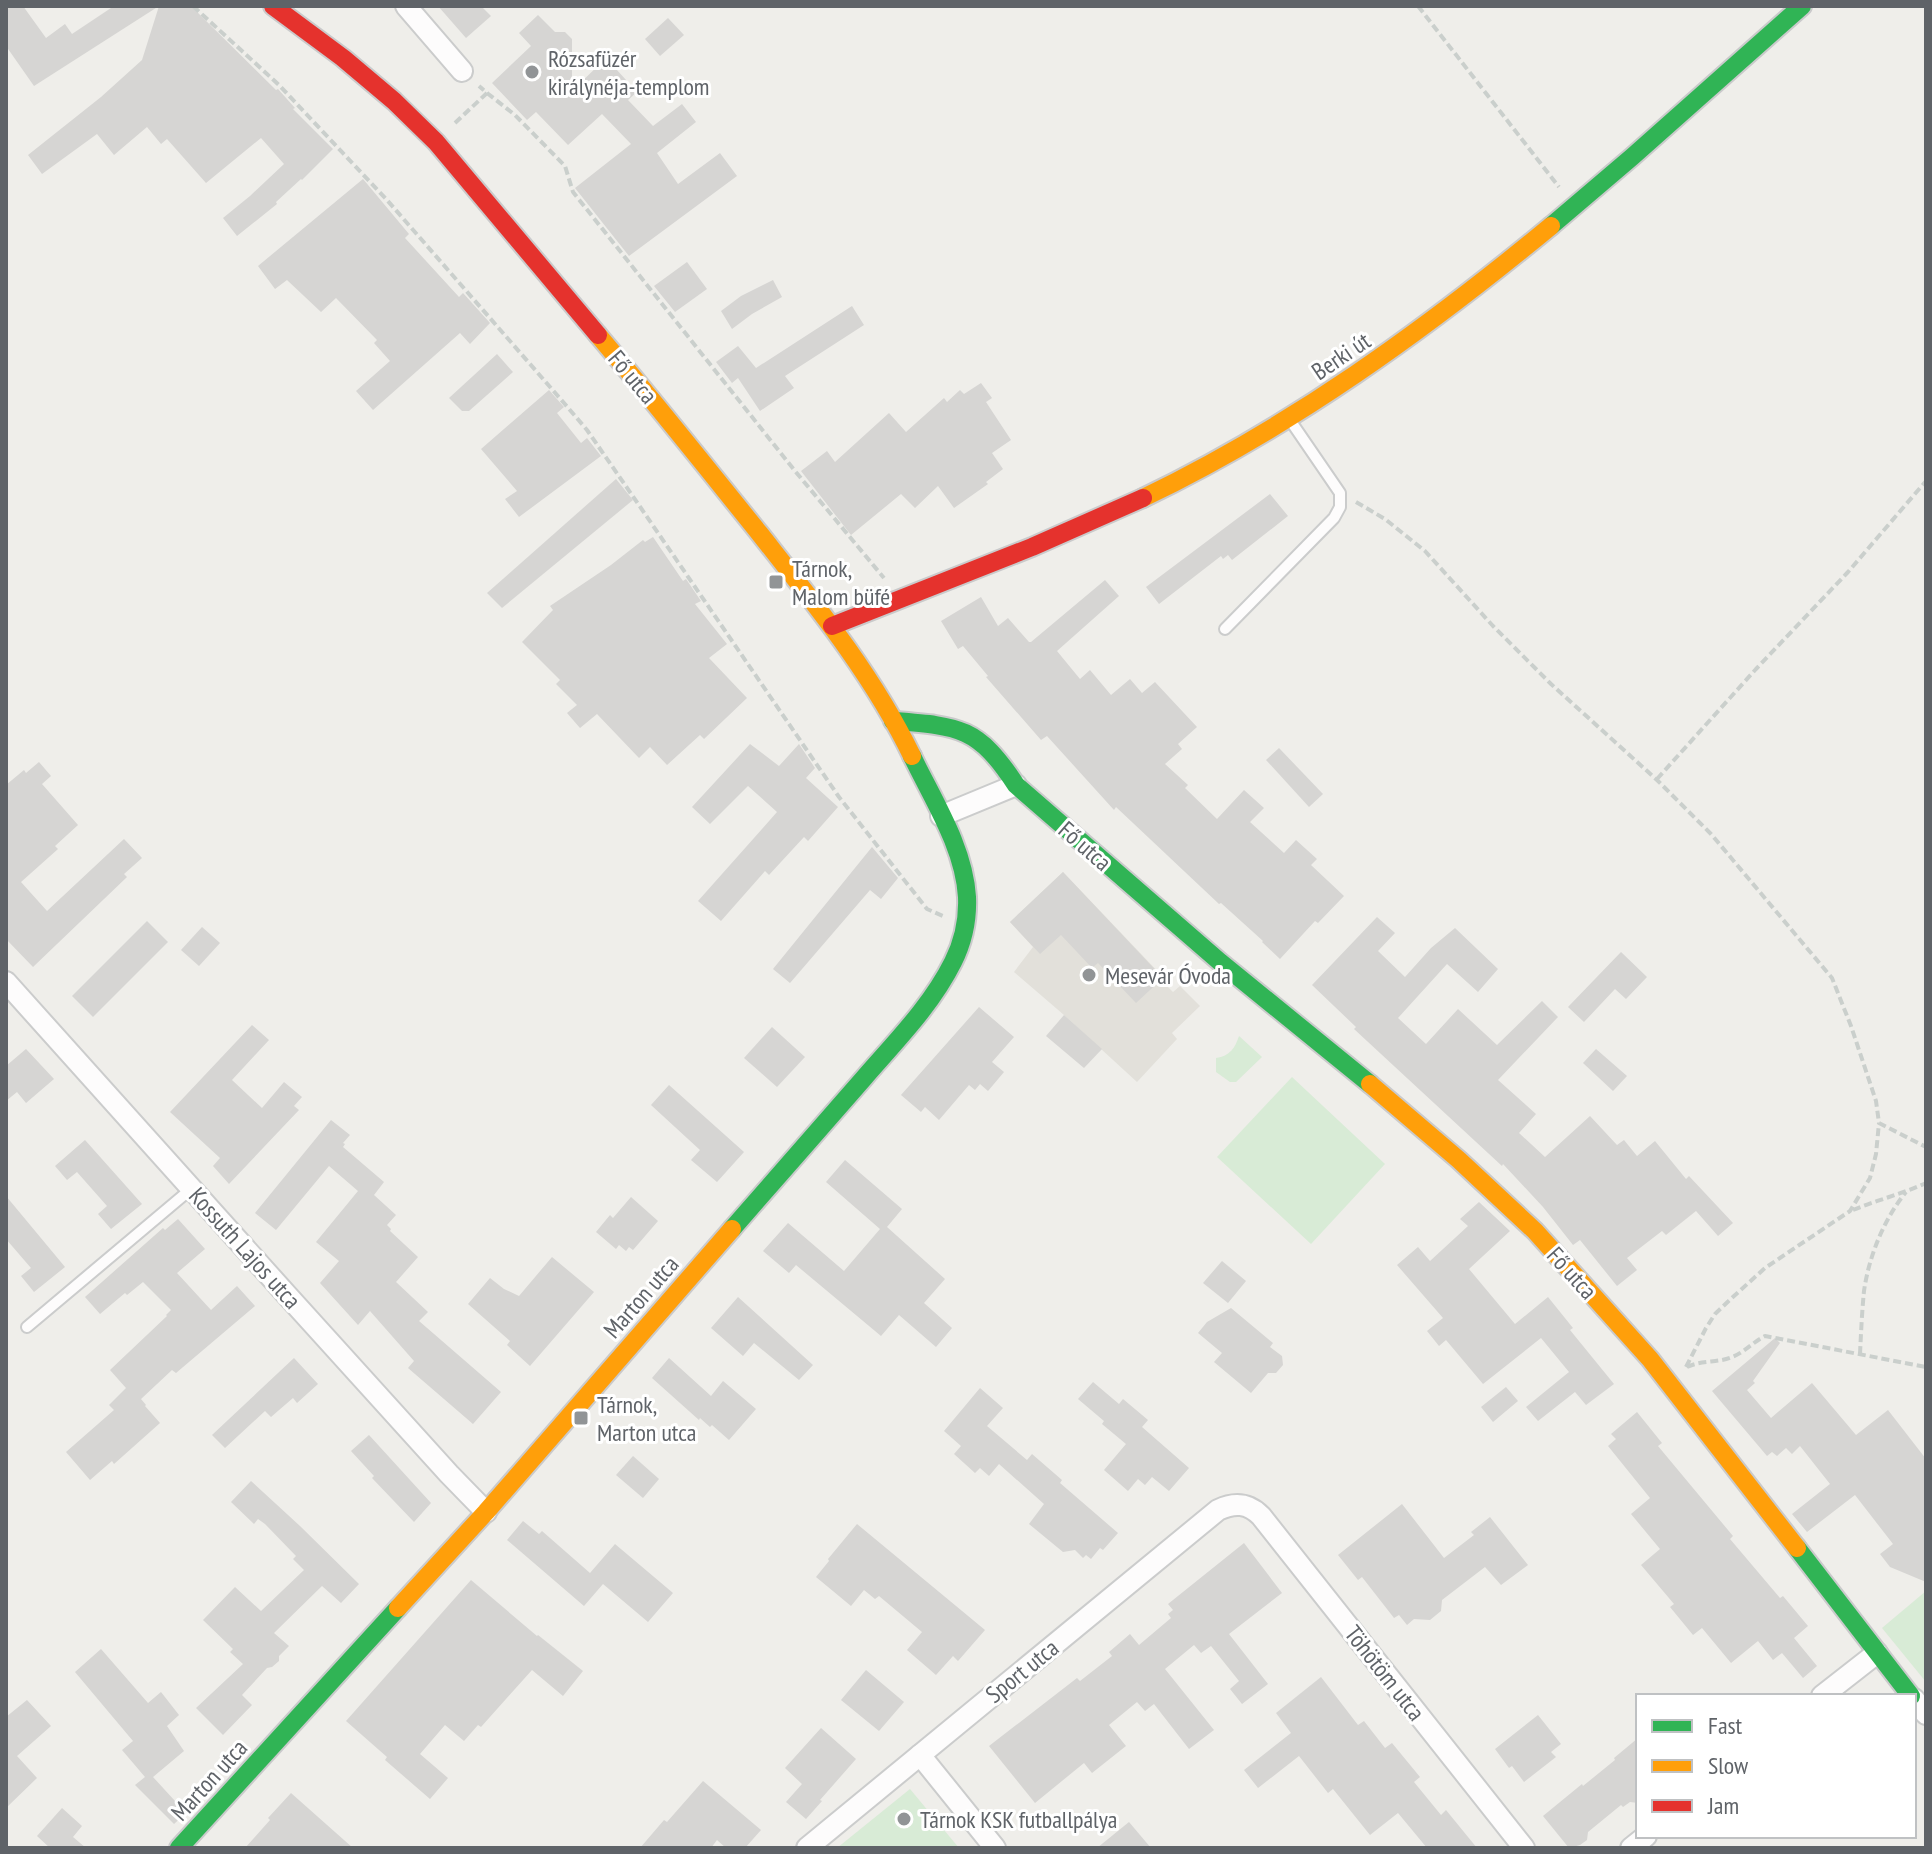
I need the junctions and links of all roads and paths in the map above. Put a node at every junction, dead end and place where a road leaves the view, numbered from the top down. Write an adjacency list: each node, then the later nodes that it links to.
1 (193, 6): 20 (path)
2 (273, 6): 8 (street, Fő utca)
3 (406, 6): 6 (street)
4 (1418, 6): 9 (path)
5 (1802, 6): 9 (street, Berki út)
6 (462, 71): 7 (path)
7 (487, 93): 8 (path); 13 (path)
8 (436, 142): 14 (street, Fő utca)
9 (1576, 207): 10 (street, Berki út)
10 (1289, 419): 12 (lane); 13 (street, Berki út)
11 (1926, 481): 17 (path)
12 (1340, 493): 15 (lane); 17 (path)
13 (898, 600): 14 (street, Berki út)
14 (832, 626): 16 (street, Fő utca)
15 (1225, 629)
16 (893, 721): 18 (street, Fő utca); 19 (street, Marton utca)
17 (1657, 780): 22 (path)
18 (1016, 785): 19 (street); 33 (street, Fő utca)
19 (941, 816): 20 (street, Marton utca)
20 (967, 927): 32 (street, Marton utca)
21 (6, 982): 25 (street, Kossuth Lajos utca)
22 (1879, 1123): 23 (path); 27 (path)
23 (1926, 1147)
24 (1926, 1183): 26 (path)
25 (191, 1189): 28 (lane); 32 (street, Kossuth Lajos utca)
26 (1906, 1192): 27 (path); 29 (path)
27 (1850, 1211): 29 (path)
28 (27, 1327)
29 (1860, 1354): 30 (path)
30 (1926, 1367)
31 (1243, 1505): 36 (street, Sport utca); 40 (street, Töhötöm utca)
32 (486, 1512): 37 (street, Marton utca)
33 (1877, 1653): 34 (street); 35 (street, Fő utca)
34 (1825, 1694)
35 (1910, 1694)
36 (920, 1755): 38 (street, Sport utca); 39 (street)
37 (179, 1848)
38 (807, 1848)
39 (995, 1848)
40 (1524, 1848)

